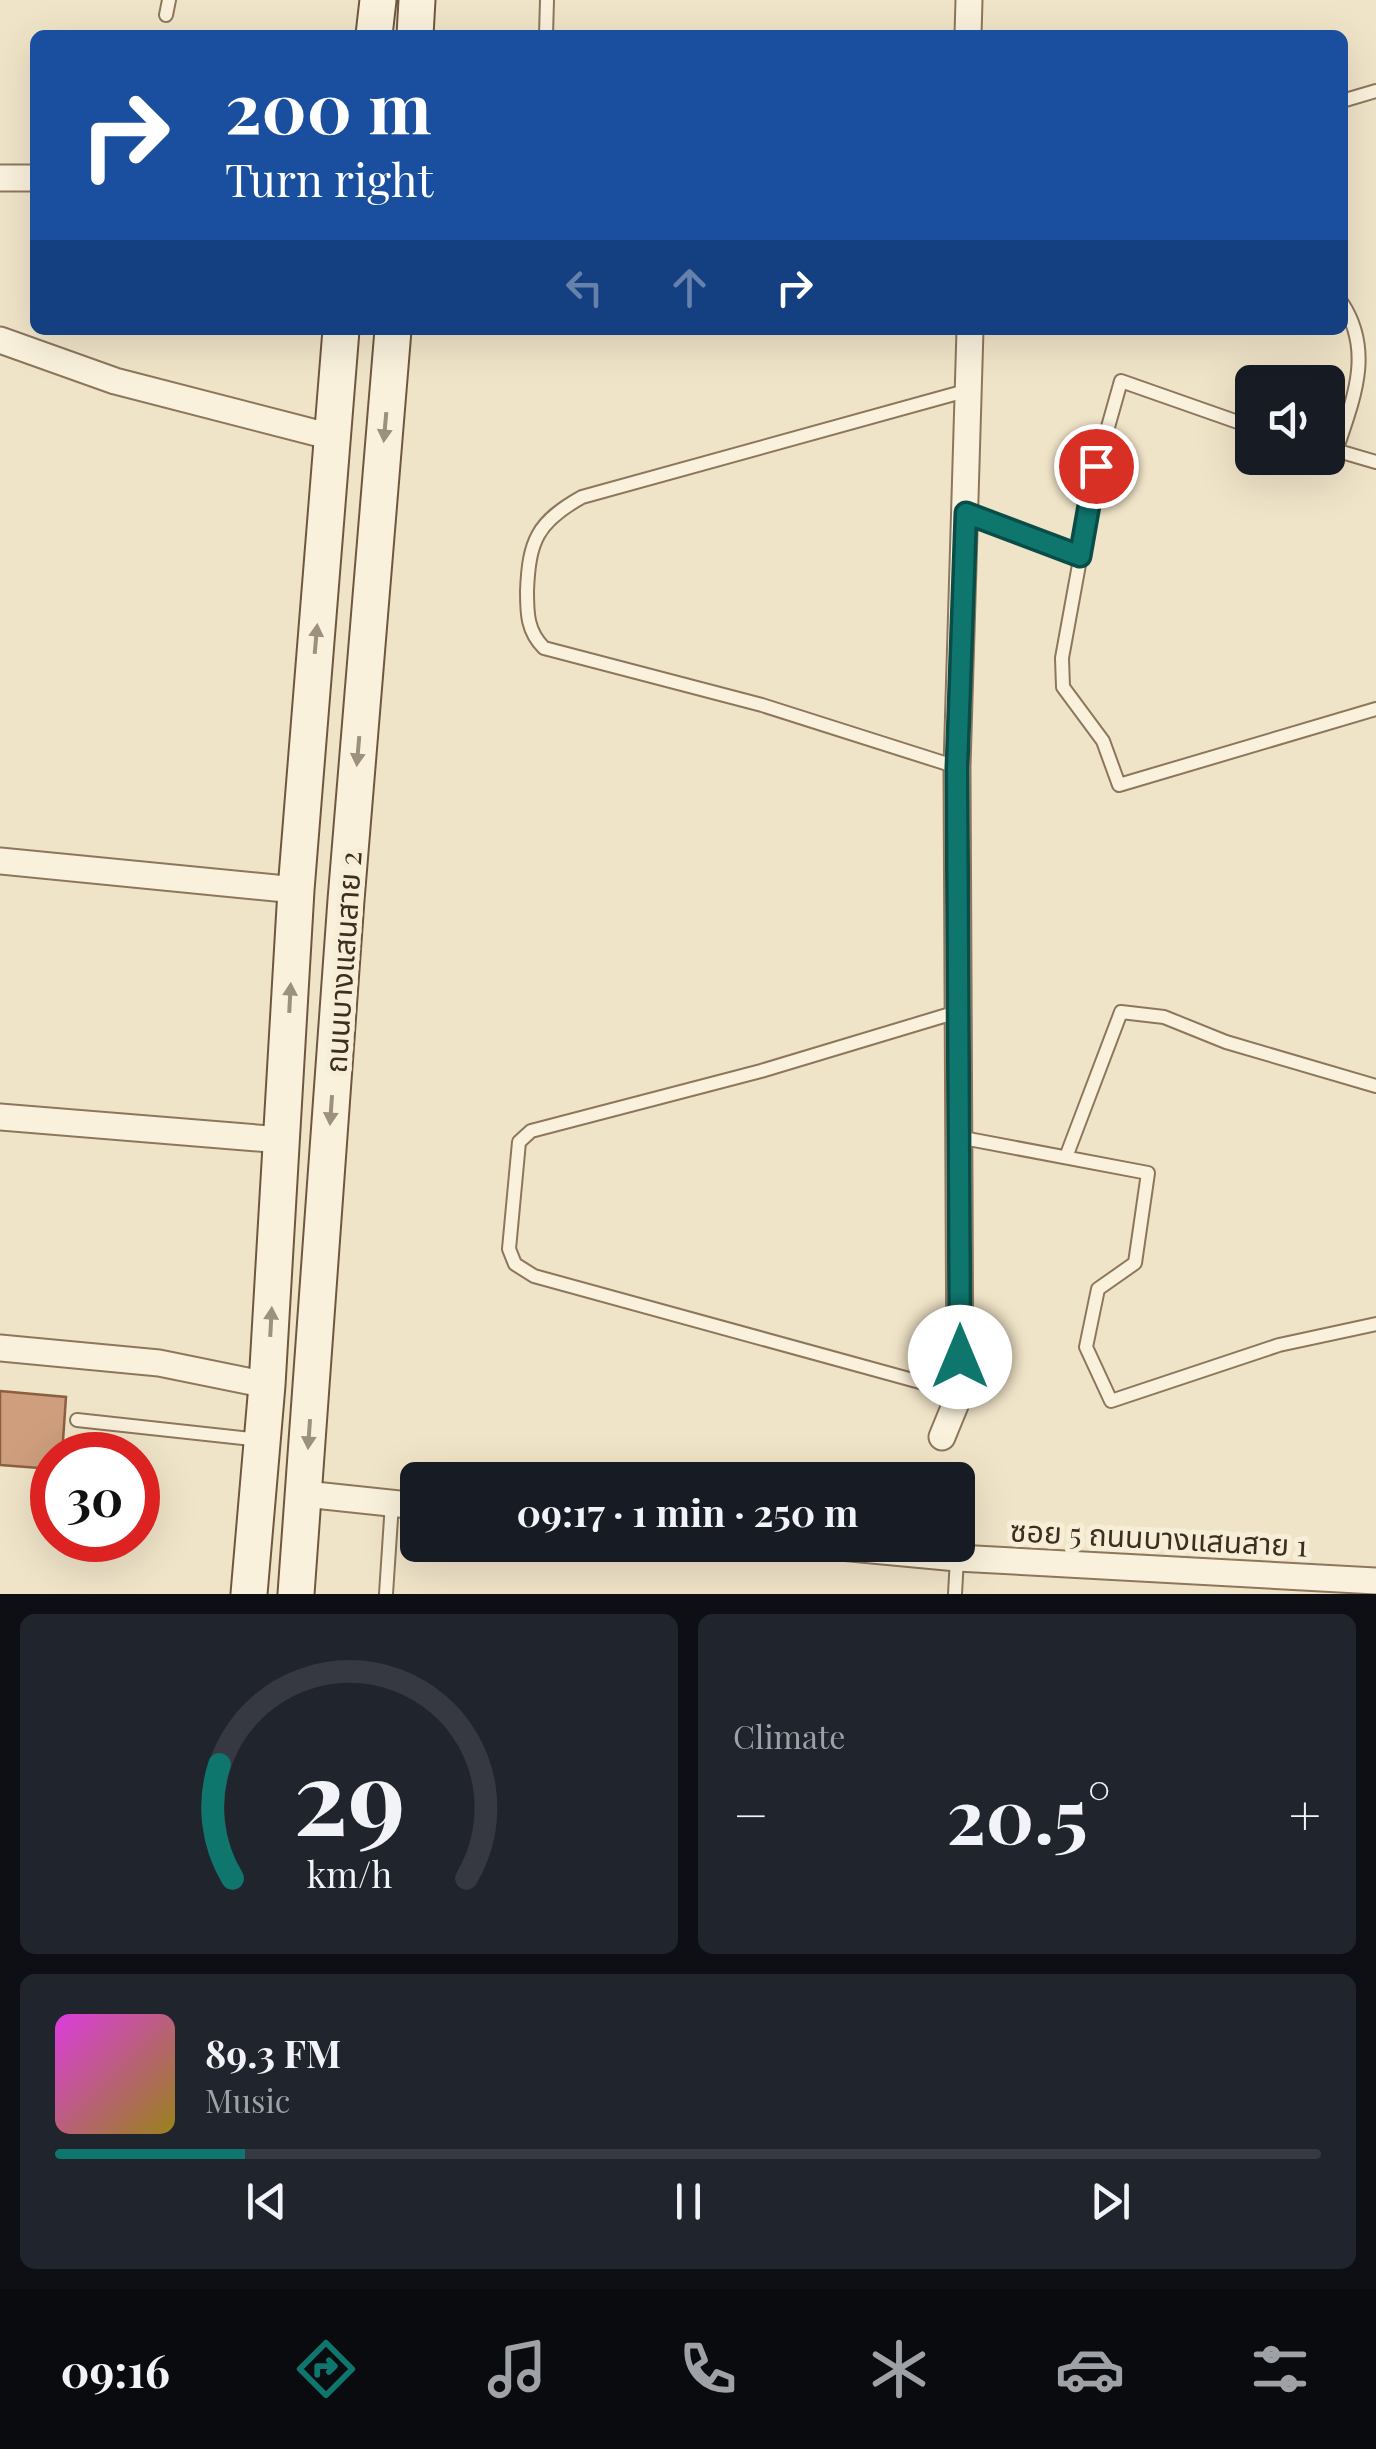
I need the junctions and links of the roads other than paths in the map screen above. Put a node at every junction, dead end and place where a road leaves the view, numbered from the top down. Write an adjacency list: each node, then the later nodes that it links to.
1 (169, 0): 6 (lane)
2 (378, 0): 7 (main road)
3 (418, 0): 8 (main road)
4 (547, 0): 9 (lane)
5 (969, 0): 10 (street)
6 (166, 15)
7 (375, 30)
8 (415, 30)
9 (546, 30)
10 (968, 30)
11 (1376, 91): 12 (lane)
12 (1348, 100)
13 (1348, 319): 19 (lane)
14 (341, 335): 21 (main road, ถนนบางแสนสาย 2)
15 (394, 335): 44 (main road, ถนนบางแสนสาย 2, one-way to 44)
16 (970, 335): 18 (street)
17 (0, 340): 21 (street)
18 (970, 390): 24 (street); 27 (lane)
19 (1345, 419)
20 (1235, 421): 25 (lane)
21 (332, 437): 29 (main road, ถนนบางแสนสาย 2, one-way to 21)
22 (1345, 454): 23 (lane)
23 (1376, 462)
24 (966, 513): 25 (lane); 27 (street)
25 (1080, 556): 26 (lane)
26 (1376, 709)
27 (957, 768): 30 (street)
28 (0, 861): 29 (street)
29 (296, 890): 34 (main road, ถนนบางแสนสาย 2, one-way to 29)
30 (957, 1012): 33 (street); 39 (lane)
31 (1376, 1086): 35 (lane)
32 (0, 1117): 34 (street)
33 (958, 1137): 35 (lane); 39 (street)
34 (282, 1140): 38 (main road, ถนนบางแสนสาย 2, one-way to 34)
35 (1066, 1157): 36 (lane)
36 (1376, 1324)
37 (0, 1348): 38 (street)
38 (267, 1385): 42 (main road, ถนนบางแสนสาย 2)
39 (960, 1393): 41 (street)
40 (77, 1420): 42 (lane)
41 (942, 1437)
42 (262, 1440): 43 (main road, ถนนบางแสนสาย 2)
43 (258, 1490): 44 (main road); 50 (main road, ถนนบางแสนสาย 2)
44 (305, 1494): 45 (street); 51 (main road, ถนนบางแสนสาย 2)
45 (400, 1505)
46 (400, 1525): 52 (lane)
47 (975, 1559): 49 (street, ซอย 5 ถนนบางแสนสาย 1)
48 (957, 1562): 53 (lane)
49 (1376, 1581)
50 (249, 1594)
51 (296, 1594)
52 (386, 1594)
53 (955, 1594)

